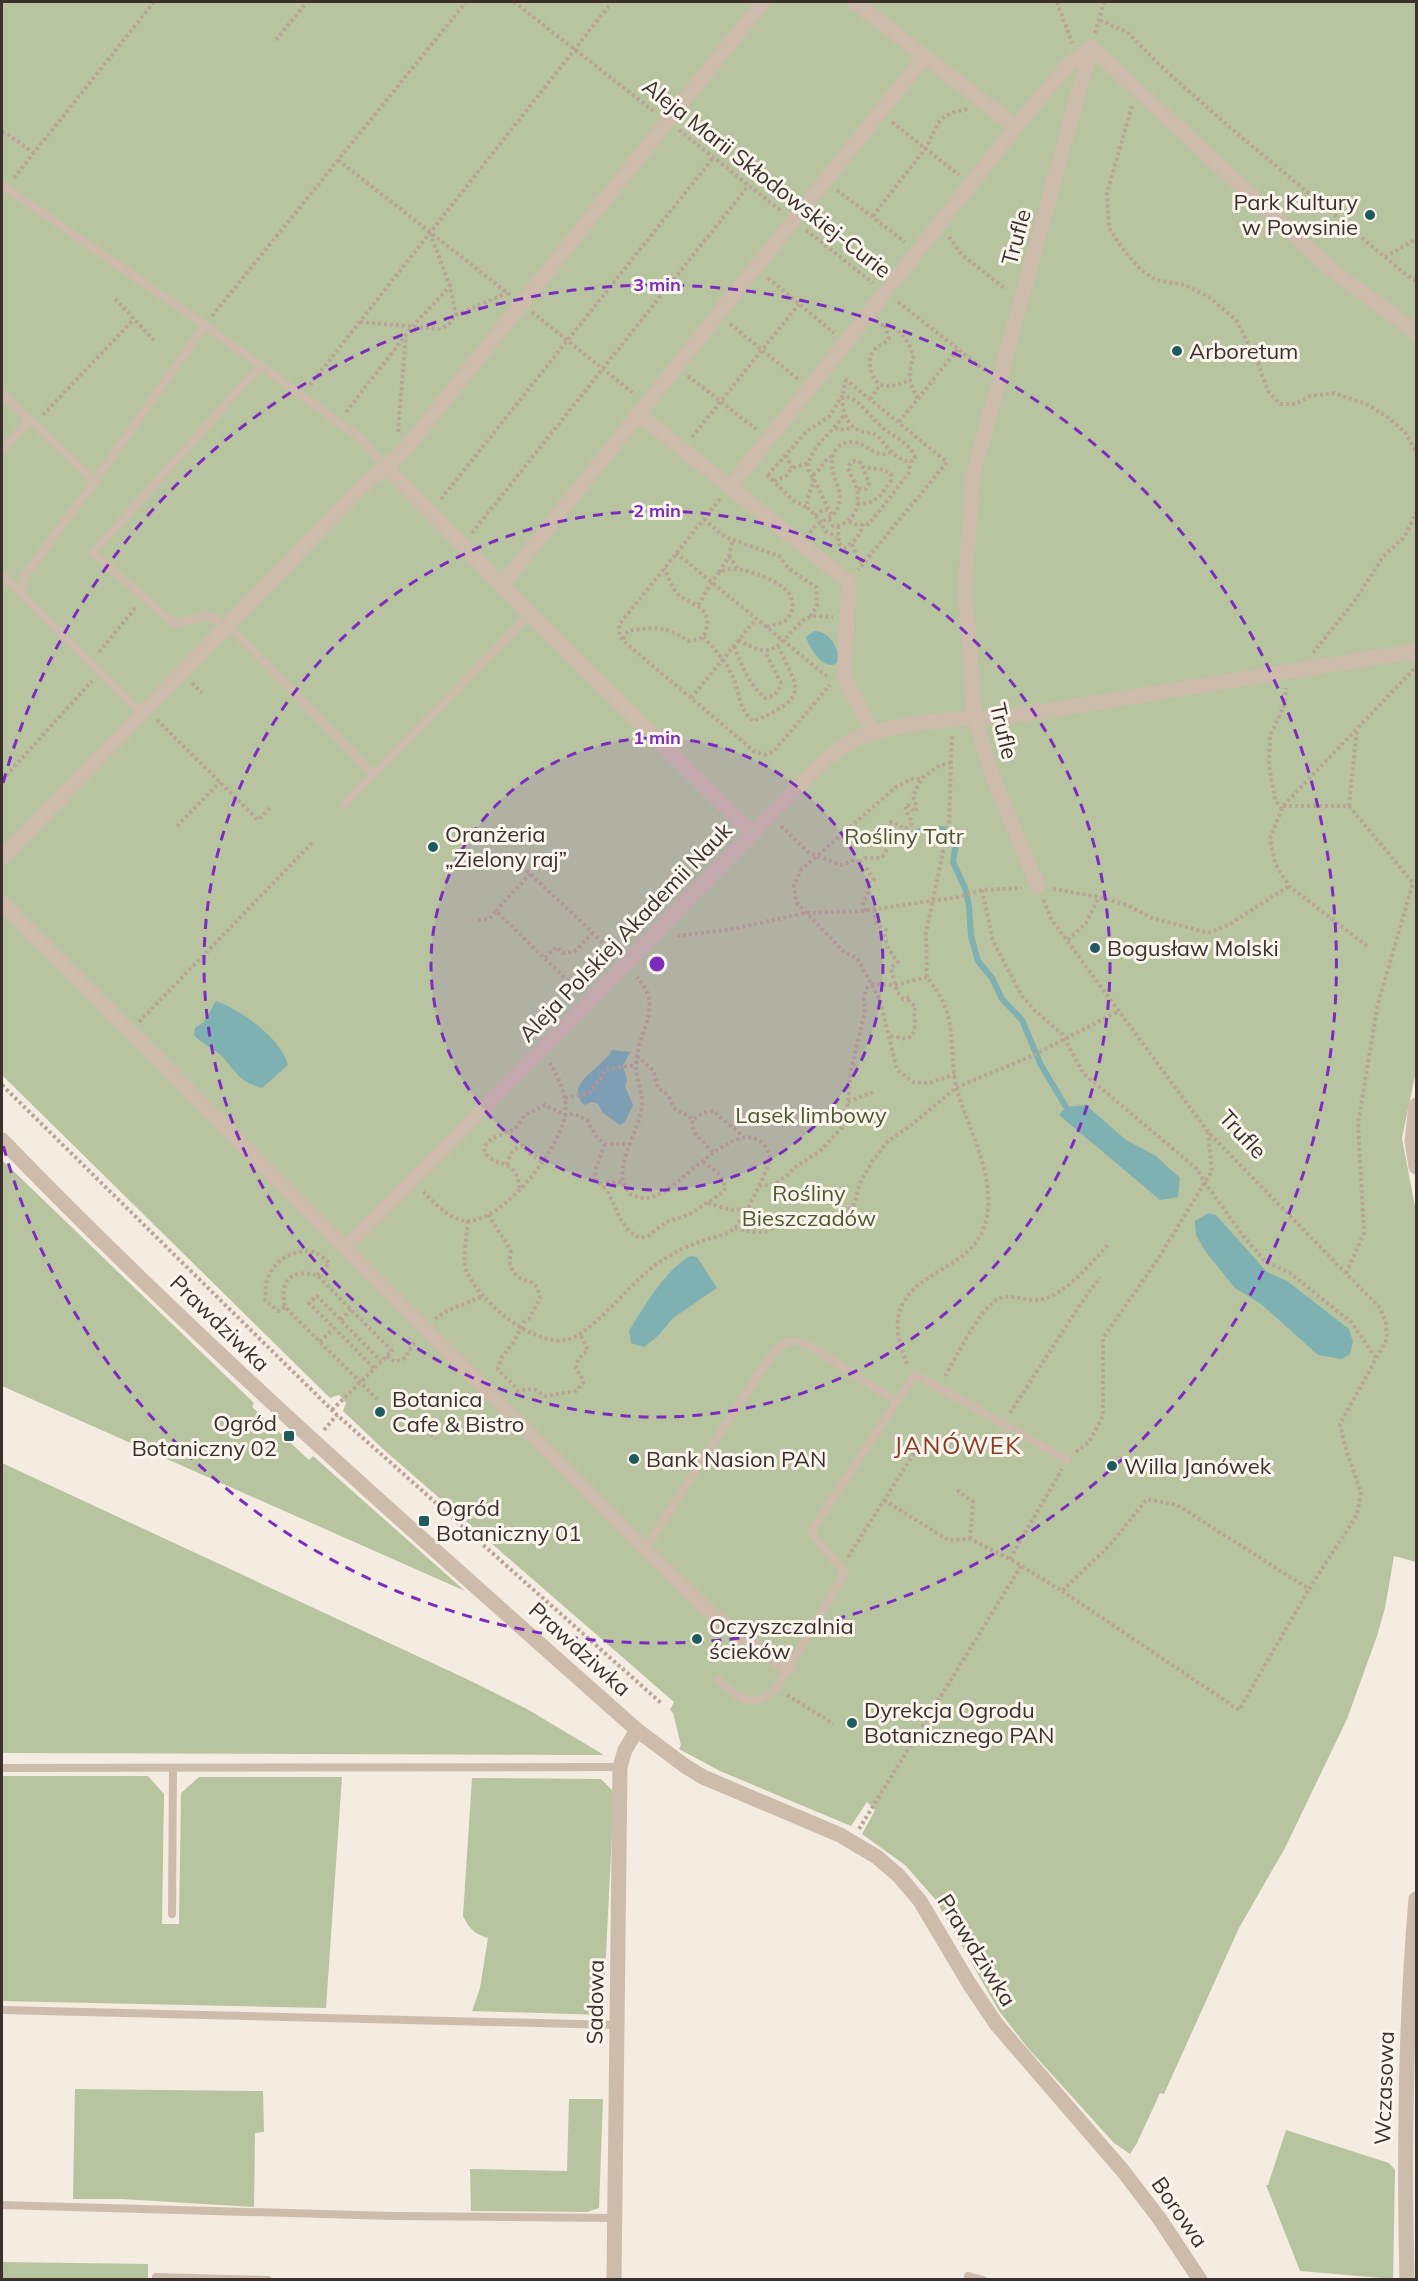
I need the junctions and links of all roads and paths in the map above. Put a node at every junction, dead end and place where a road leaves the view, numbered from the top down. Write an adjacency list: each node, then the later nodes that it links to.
1 (154, 2): 22 (path)
2 (307, 2): 10 (path)
3 (466, 2): 24 (path)
4 (514, 2): 12 (path, Aleja Marii Skłodowskiej-Curie)
5 (612, 2): 12 (path)
6 (763, 2): 18 (street)
7 (855, 2): 13 (street)
8 (1057, 2): 14 (path)
9 (1104, 2): 35 (path)
10 (276, 40)
11 (1091, 47): 14 (street); 15 (street); 41 (street, Trufle)
12 (574, 48): 18 (path, Aleja Marii Skłodowskiej-Curie); 32 (path)
13 (925, 56): 16 (street); 17 (street)
14 (1077, 57): 19 (street)
15 (1138, 91): 53 (street); 87 (path)
16 (984, 102): 19 (street); 21 (path)
17 (879, 112): 21 (path); 25 (street)
18 (666, 121): 23 (path, Aleja Marii Skłodowskiej-Curie); 43 (street)
19 (1016, 128): 27 (street)
20 (2, 132): 22 (path)
21 (925, 148): 27 (path); 29 (path)
22 (34, 153): 28 (path)
23 (714, 158): 26 (path, Aleja Marii Skłodowskiej-Curie); 56 (path)
24 (338, 160): 32 (path); 50 (path)
25 (825, 180): 29 (path); 30 (street)
26 (749, 185): 30 (path, Aleja Marii Skłodowskiej-Curie); 63 (path)
27 (970, 185): 31 (street)
28 (4, 187): 50 (lane)
29 (873, 216): 34 (path)
30 (793, 220): 36 (street); 40 (path, Aleja Marii Skłodowskiej-Curie)
31 (940, 224): 34 (street); 41 (path)
32 (429, 232): 38 (path); 39 (path); 49 (path)
33 (1416, 239): 35 (path)
34 (918, 252): 40 (street)
35 (1385, 256): 37 (path)
36 (755, 267): 44 (path); 45 (street)
37 (1416, 280)
38 (450, 286): 46 (path); 52 (path)
39 (508, 293): 43 (path); 46 (path)
40 (886, 293): 48 (street); 58 (path, Aleja Marii Skłodowskiej-Curie)
41 (1023, 293): 66 (street, Trufle)
42 (115, 299): 47 (path)
43 (521, 303): 56 (path); 85 (street)
44 (799, 304): 57 (path); 59 (path)
45 (718, 314): 59 (path); 62 (street)
46 (456, 315): 52 (path)
47 (134, 319): 55 (path); 77 (path)
48 (864, 321): 51 (path); 57 (street)
49 (359, 322): 52 (path); 70 (path)
50 (205, 325): 60 (lane); 98 (lane)
51 (885, 325): 65 (path); 67 (path)
52 (413, 326): 54 (path)
53 (1416, 332)
54 (406, 334): 78 (path); 85 (path)
55 (153, 340)
56 (566, 340): 63 (path); 106 (path)
57 (846, 343): 61 (street)
58 (958, 349): 66 (path, Aleja Marii Skłodowskiej-Curie); 73 (path)
59 (763, 350): 68 (path); 74 (path)
60 (261, 365): 70 (lane); 131 (lane)
61 (828, 365): 64 (path); 68 (street)
62 (676, 367): 74 (path); 75 (street)
63 (602, 369): 75 (path); 118 (path)
64 (846, 380): 71 (path); 72 (path)
65 (909, 380): 67 (path); 73 (path)
66 (999, 382): 155 (street, Trufle)
67 (880, 385): 72 (path)
68 (810, 388): 82 (street)
69 (2, 394): 77 (lane)
70 (302, 395): 78 (lane)
71 (841, 397): 76 (path); 88 (path); 91 (path)
72 (870, 399): 79 (path)
73 (918, 399): 79 (path)
74 (721, 401): 82 (path); 83 (path)
75 (642, 409): 83 (street); 129 (street)
76 (844, 414): 80 (path); 81 (path)
77 (32, 422): 84 (lane); 98 (lane)
78 (338, 422): 93 (lane)
79 (899, 422): 122 (path)
80 (854, 426): 81 (path); 86 (path)
81 (834, 428): 92 (path)
82 (768, 439): 90 (street)
83 (682, 449): 100 (street)
84 (2, 451)
85 (404, 451): 93 (street)
86 (891, 452): 89 (path); 91 (path)
87 (1416, 452)
88 (786, 455): 95 (path); 96 (path)
89 (832, 456): 97 (path); 104 (path)
90 (751, 460): 96 (path); 100 (street)
91 (910, 462): 113 (path)
92 (808, 463): 95 (path); 97 (path)
93 (386, 467): 106 (street); 137 (street)
94 (863, 467): 101 (path); 101 (path); 102 (path)
95 (792, 468): 99 (path)
96 (768, 475): 99 (path)
97 (813, 475): 103 (path); 105 (path)
98 (96, 481): 130 (lane)
99 (774, 481): 103 (path)
100 (730, 487): 110 (path); 119 (street)
101 (856, 487): 102 (path)
102 (857, 504): 111 (path)
103 (808, 508): 108 (path)
104 (837, 509): 105 (path); 109 (path)
105 (828, 510): 108 (path); 109 (path)
106 (431, 512): 118 (street)
107 (1416, 513): 150 (path)
108 (815, 516): 112 (path)
109 (831, 517): 112 (path); 114 (path)
110 (704, 519): 116 (path); 120 (path)
111 (849, 521): 113 (path); 114 (path)
112 (821, 522): 115 (path); 119 (path)
113 (863, 525): 117 (path)
114 (838, 526): 115 (path)
115 (837, 537): 117 (path)
116 (733, 540): 121 (path); 134 (path)
117 (852, 544): 122 (path)
118 (463, 545): 129 (street)
119 (807, 548): 127 (street)
120 (676, 553): 123 (path); 128 (path)
121 (729, 556): 124 (path); 125 (path)
122 (863, 564): 127 (path)
123 (664, 568): 132 (path); 140 (path)
124 (738, 569): 125 (path); 138 (path)
125 (719, 573): 128 (path)
126 (2, 575): 130 (lane)
127 (849, 582): 136 (street)
128 (712, 583): 132 (path); 135 (path)
129 (502, 585): 133 (street)
130 (22, 595): 148 (lane)
131 (144, 597): 137 (lane); 148 (path)
132 (698, 605): 139 (path)
133 (530, 614): 160 (lane); 170 (street)
134 (810, 616): 136 (path); 142 (path)
135 (756, 619): 138 (path); 141 (path)
136 (846, 620): 158 (street)
137 (228, 625): 154 (street); 160 (lane)
138 (766, 627): 142 (path)
139 (703, 637): 140 (path); 147 (path)
140 (622, 640): 153 (path)
141 (738, 640): 143 (path); 146 (path)
142 (784, 641): 144 (path); 153 (path)
143 (734, 646): 146 (path); 147 (path)
144 (779, 647): 146 (path); 147 (path)
145 (1416, 651): 150 (street, Aleja Polskiej Akademii Nauk)
146 (765, 652)
147 (722, 661): 153 (path)
148 (90, 662): 151 (lane)
149 (1416, 666): 157 (path)
150 (1304, 669): 152 (street, Aleja Polskiej Akademii Nauk)
151 (100, 671): 154 (lane); 162 (path)
152 (1287, 672): 155 (street, Aleja Polskiej Akademii Nauk); 167 (path)
153 (691, 698)
154 (144, 711): 163 (path); 173 (street)
155 (975, 718): 156 (street, Aleja Polskiej Akademii Nauk); 177 (street, Trufle)
156 (953, 720): 158 (street, Aleja Polskiej Akademii Nauk); 159 (path)
157 (1357, 729): 166 (path); 167 (path)
158 (873, 732): 168 (street, Aleja Polskiej Akademii Nauk)
159 (951, 763): 161 (path); 181 (path)
160 (373, 774): 164 (lane)
161 (921, 779): 172 (path); 174 (path)
162 (2, 780)
163 (220, 782): 165 (path); 169 (path)
164 (344, 805)
165 (272, 806)
166 (1349, 806): 167 (path); 238 (path)
167 (1283, 808): 178 (path)
168 (767, 818): 170 (street, Aleja Polskiej Akademii Nauk); 172 (path)
169 (177, 826)
170 (752, 833): 189 (street, Aleja Polskiej Akademii Nauk)
171 (312, 843): 199 (path)
172 (818, 855): 174 (path); 186 (path)
173 (2, 858)
174 (860, 862): 184 (path)
175 (522, 866): 176 (path)
176 (531, 873): 185 (path); 188 (path)
177 (1038, 886): 179 (path); 180 (path); 190 (path, Trufle)
178 (1289, 886): 180 (path); 191 (path)
179 (982, 890): 181 (path); 201 (path)
180 (1099, 897): 190 (path)
181 (934, 900): 183 (path); 194 (path)
182 (2, 903): 199 (street)
183 (875, 909): 184 (path); 196 (path)
184 (865, 910): 186 (path)
185 (496, 911): 187 (path); 192 (path)
186 (805, 913): 189 (path); 195 (path)
187 (478, 920)
188 (593, 933): 192 (path); 193 (path)
189 (650, 940): 193 (street, Aleja Polskiej Akademii Nauk)
190 (1068, 940): 198 (path, Trufle)
191 (1367, 946)
192 (545, 958): 197 (path)
193 (625, 964): 197 (street, Aleja Polskiej Akademii Nauk); 203 (path)
194 (927, 977): 196 (path); 205 (path)
195 (870, 984): 196 (path); 200 (path); 210 (path)
196 (895, 985): 200 (path)
197 (590, 1002): 202 (street, Aleja Polskiej Akademii Nauk)
198 (1119, 1011): 201 (path); 214 (path, Trufle)
199 (130, 1031): 236 (street)
200 (888, 1036): 205 (path)
201 (1064, 1040): 207 (path); 226 (path)
202 (543, 1050): 209 (path); 224 (street, Aleja Polskiej Akademii Nauk)
203 (638, 1056): 204 (path); 213 (path)
204 (636, 1065): 209 (path); 218 (path)
205 (955, 1074): 207 (path)
206 (2, 1085): 259 (path)
207 (957, 1087): 234 (path); 254 (path)
208 (873, 1092): 210 (path)
209 (565, 1098): 212 (path)
210 (848, 1102): 227 (path)
211 (1416, 1106): 223 (street)
212 (565, 1115): 217 (path); 221 (path); 222 (path)
213 (692, 1120): 215 (path); 219 (path)
214 (1208, 1132): 226 (path); 238 (path, Trufle)
215 (743, 1136): 219 (path); 227 (path)
216 (2, 1140): 281 (street, Prawdziwka)
217 (605, 1144): 218 (path); 229 (path)
218 (629, 1144): 225 (path)
219 (713, 1152): 220 (path)
220 (702, 1161): 225 (path); 230 (path)
221 (543, 1162): 222 (path); 228 (path)
222 (507, 1165): 228 (path)
223 (1416, 1167)
224 (412, 1180): 233 (path); 236 (street, Aleja Polskiej Akademii Nauk)
225 (623, 1182): 229 (path)
226 (1204, 1183): 251 (path); 266 (path)
227 (758, 1186): 231 (path)
228 (520, 1188): 232 (path)
229 (603, 1188): 230 (path)
230 (707, 1203): 231 (path)
231 (746, 1209): 234 (path)
232 (489, 1214): 233 (path); 246 (path)
233 (468, 1221): 241 (path)
234 (735, 1228): 248 (path)
235 (1108, 1245): 256 (path)
236 (345, 1248): 237 (path); 245 (street)
237 (329, 1263): 239 (path); 242 (path)
238 (1346, 1274): 251 (path, Trufle)
239 (317, 1275): 242 (path); 243 (path)
240 (1100, 1277): 262 (path)
241 (483, 1296): 245 (path); 246 (path)
242 (285, 1307): 249 (path)
243 (351, 1309): 244 (path); 250 (path)
244 (341, 1320): 247 (path); 252 (path)
245 (422, 1327): 250 (path); 270 (street)
246 (521, 1327): 248 (path); 248 (path)
247 (334, 1328): 249 (path); 253 (path)
248 (580, 1334)
249 (320, 1342): 255 (path)
250 (387, 1355): 252 (path)
251 (1376, 1358): 274 (path)
252 (381, 1361): 253 (path)
253 (374, 1368): 255 (path)
254 (912, 1380): 256 (lane); 258 (lane)
255 (360, 1382): 257 (path); 259 (path)
256 (939, 1387): 262 (lane)
257 (379, 1401)
258 (897, 1401): 270 (lane); 273 (lane)
259 (332, 1410): 260 (path)
260 (337, 1415): 263 (path); 279 (path)
261 (412, 1418): 264 (path)
262 (1003, 1424): 266 (lane)
263 (323, 1431)
264 (436, 1439)
265 (916, 1450): 268 (path)
266 (1067, 1460): 271 (path)
267 (957, 1490): 269 (path)
268 (885, 1500): 269 (path); 273 (path)
269 (970, 1539): 271 (path)
270 (645, 1549): 276 (street)
271 (1010, 1559): 272 (path)
272 (1021, 1566): 275 (path); 285 (path)
273 (841, 1568): 276 (lane)
274 (1309, 1589): 275 (path); 275 (path)
275 (1062, 1591)
276 (788, 1668): 278 (lane)
277 (718, 1680): 278 (lane)
278 (776, 1689): 280 (path)
279 (661, 1703)
280 (834, 1724)
281 (637, 1730): 282 (street, Sadowa); 285 (street, Prawdziwka)
282 (620, 1767): 284 (lane); 289 (street, Sadowa)
283 (2, 1768): 284 (lane)
284 (174, 1768): 287 (lane)
285 (852, 1841): 291 (street, Prawdziwka)
286 (1416, 1899): 290 (street, Wczasowa)
287 (172, 1914)
288 (2, 2010): 289 (lane)
289 (616, 2025): 293 (street, Sadowa)
290 (1411, 2124): 300 (street, Wczasowa)
291 (1123, 2171): 299 (street, Borowa)
292 (2, 2205): 293 (lane)
293 (616, 2218): 297 (street, Sadowa)
294 (968, 2276): 298 (lane)
295 (156, 2277): 296 (lane)
296 (268, 2280)
297 (614, 2280)
298 (983, 2280)
299 (1200, 2280)
300 (1407, 2280)

